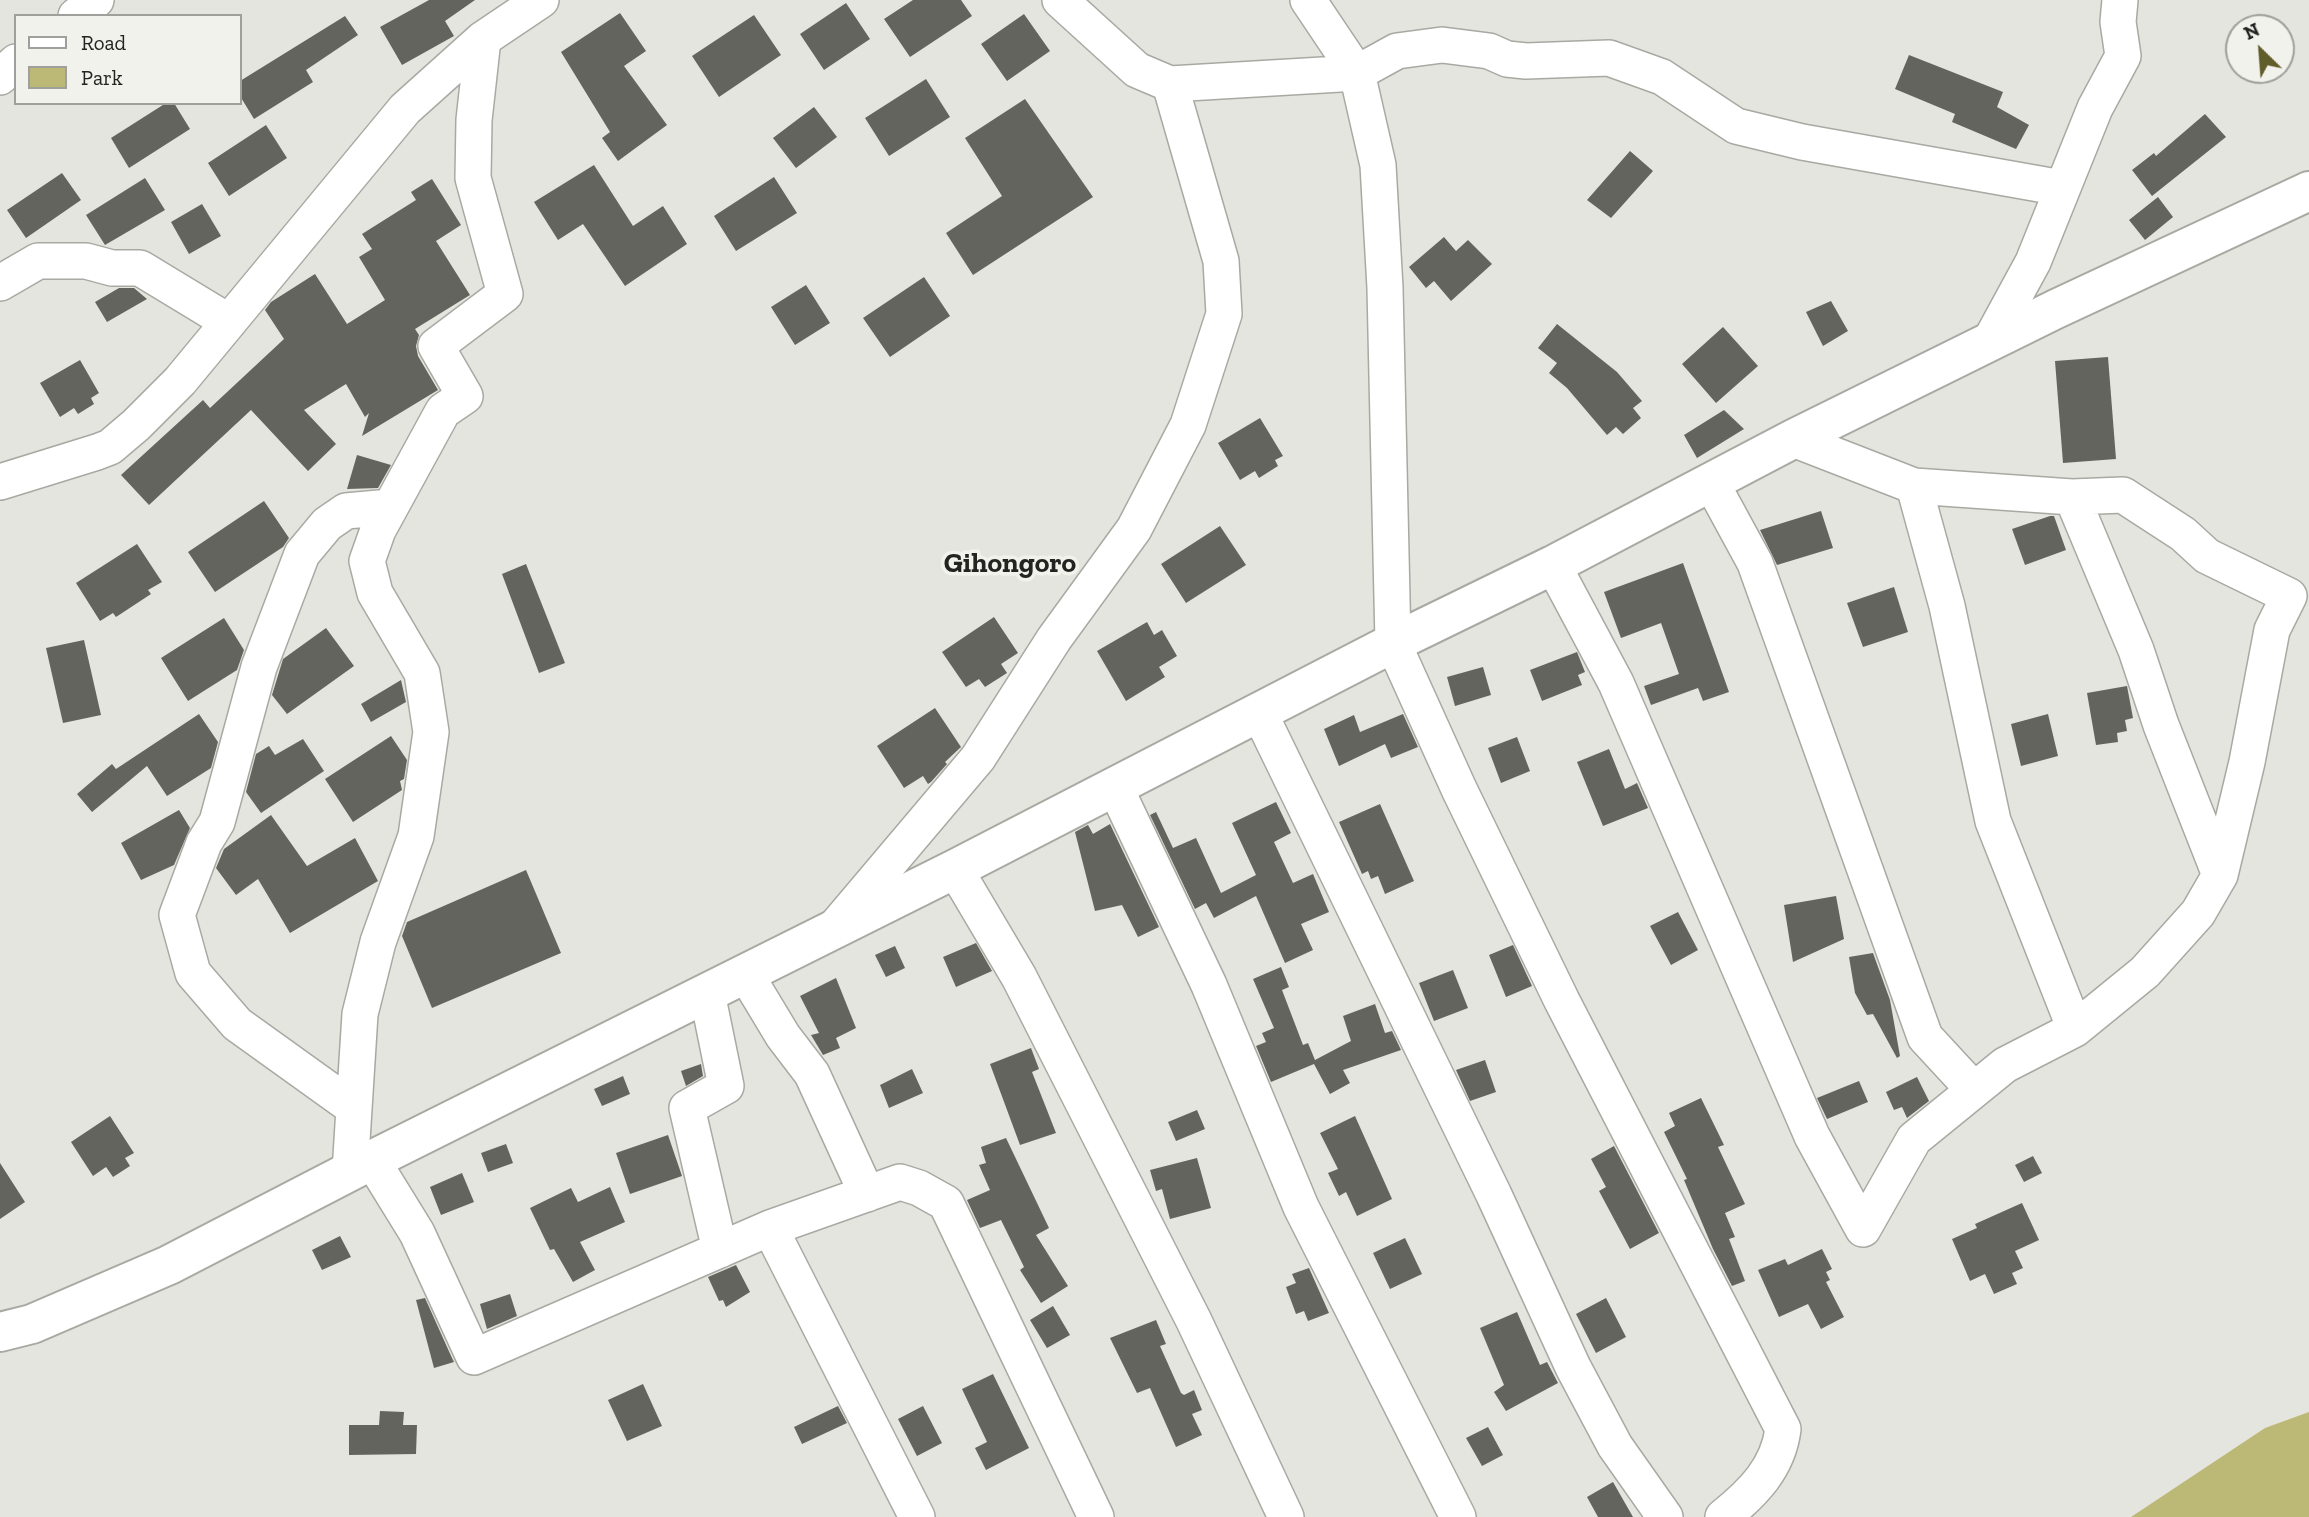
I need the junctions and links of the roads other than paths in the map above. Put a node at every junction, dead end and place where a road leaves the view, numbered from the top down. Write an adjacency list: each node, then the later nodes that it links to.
1 (96, 0): 6 (street)
2 (541, 0): 7 (street)
3 (1060, 0): 11 (street)
4 (1308, 0): 9 (street)
5 (2120, 0): 12 (street)
6 (78, 14)
7 (483, 39): 15 (street); 22 (street)
8 (14, 64): 10 (street)
9 (1357, 73): 11 (street); 12 (street); 24 (street)
10 (0, 78)
11 (1170, 84): 29 (street)
12 (2062, 188): 16 (street)
13 (2309, 191): 16 (main road)
14 (0, 283): 15 (street)
15 (229, 322): 18 (street)
16 (1990, 341): 17 (main road)
17 (1793, 439): 19 (main road); 20 (street)
18 (0, 482)
19 (1712, 484): 23 (main road); 33 (street)
20 (1914, 486): 21 (street); 32 (street)
21 (2072, 497): 28 (street); 28 (street)
22 (390, 507): 34 (street); 34 (street)
23 (1553, 565): 24 (main road); 33 (street)
24 (1393, 643): 25 (main road); 45 (street)
25 (1259, 712): 26 (main road); 44 (street)
26 (1115, 787): 27 (main road); 43 (street)
27 (955, 869): 29 (main road); 42 (street)
28 (2220, 875): 32 (street)
29 (836, 926): 30 (main road)
30 (745, 973): 31 (main road); 36 (street)
31 (707, 993): 35 (main road); 38 (street)
32 (2075, 1029): 33 (street)
33 (1974, 1090)
34 (354, 1108): 35 (street)
35 (361, 1166): 38 (street); 39 (main road)
36 (867, 1194): 37 (street); 41 (street)
37 (770, 1228): 38 (street); 40 (street)
38 (720, 1250)
39 (0, 1332)
40 (917, 1517)
41 (1096, 1517)
42 (1286, 1517)
43 (1458, 1517)
44 (1665, 1517)
45 (1723, 1517)

